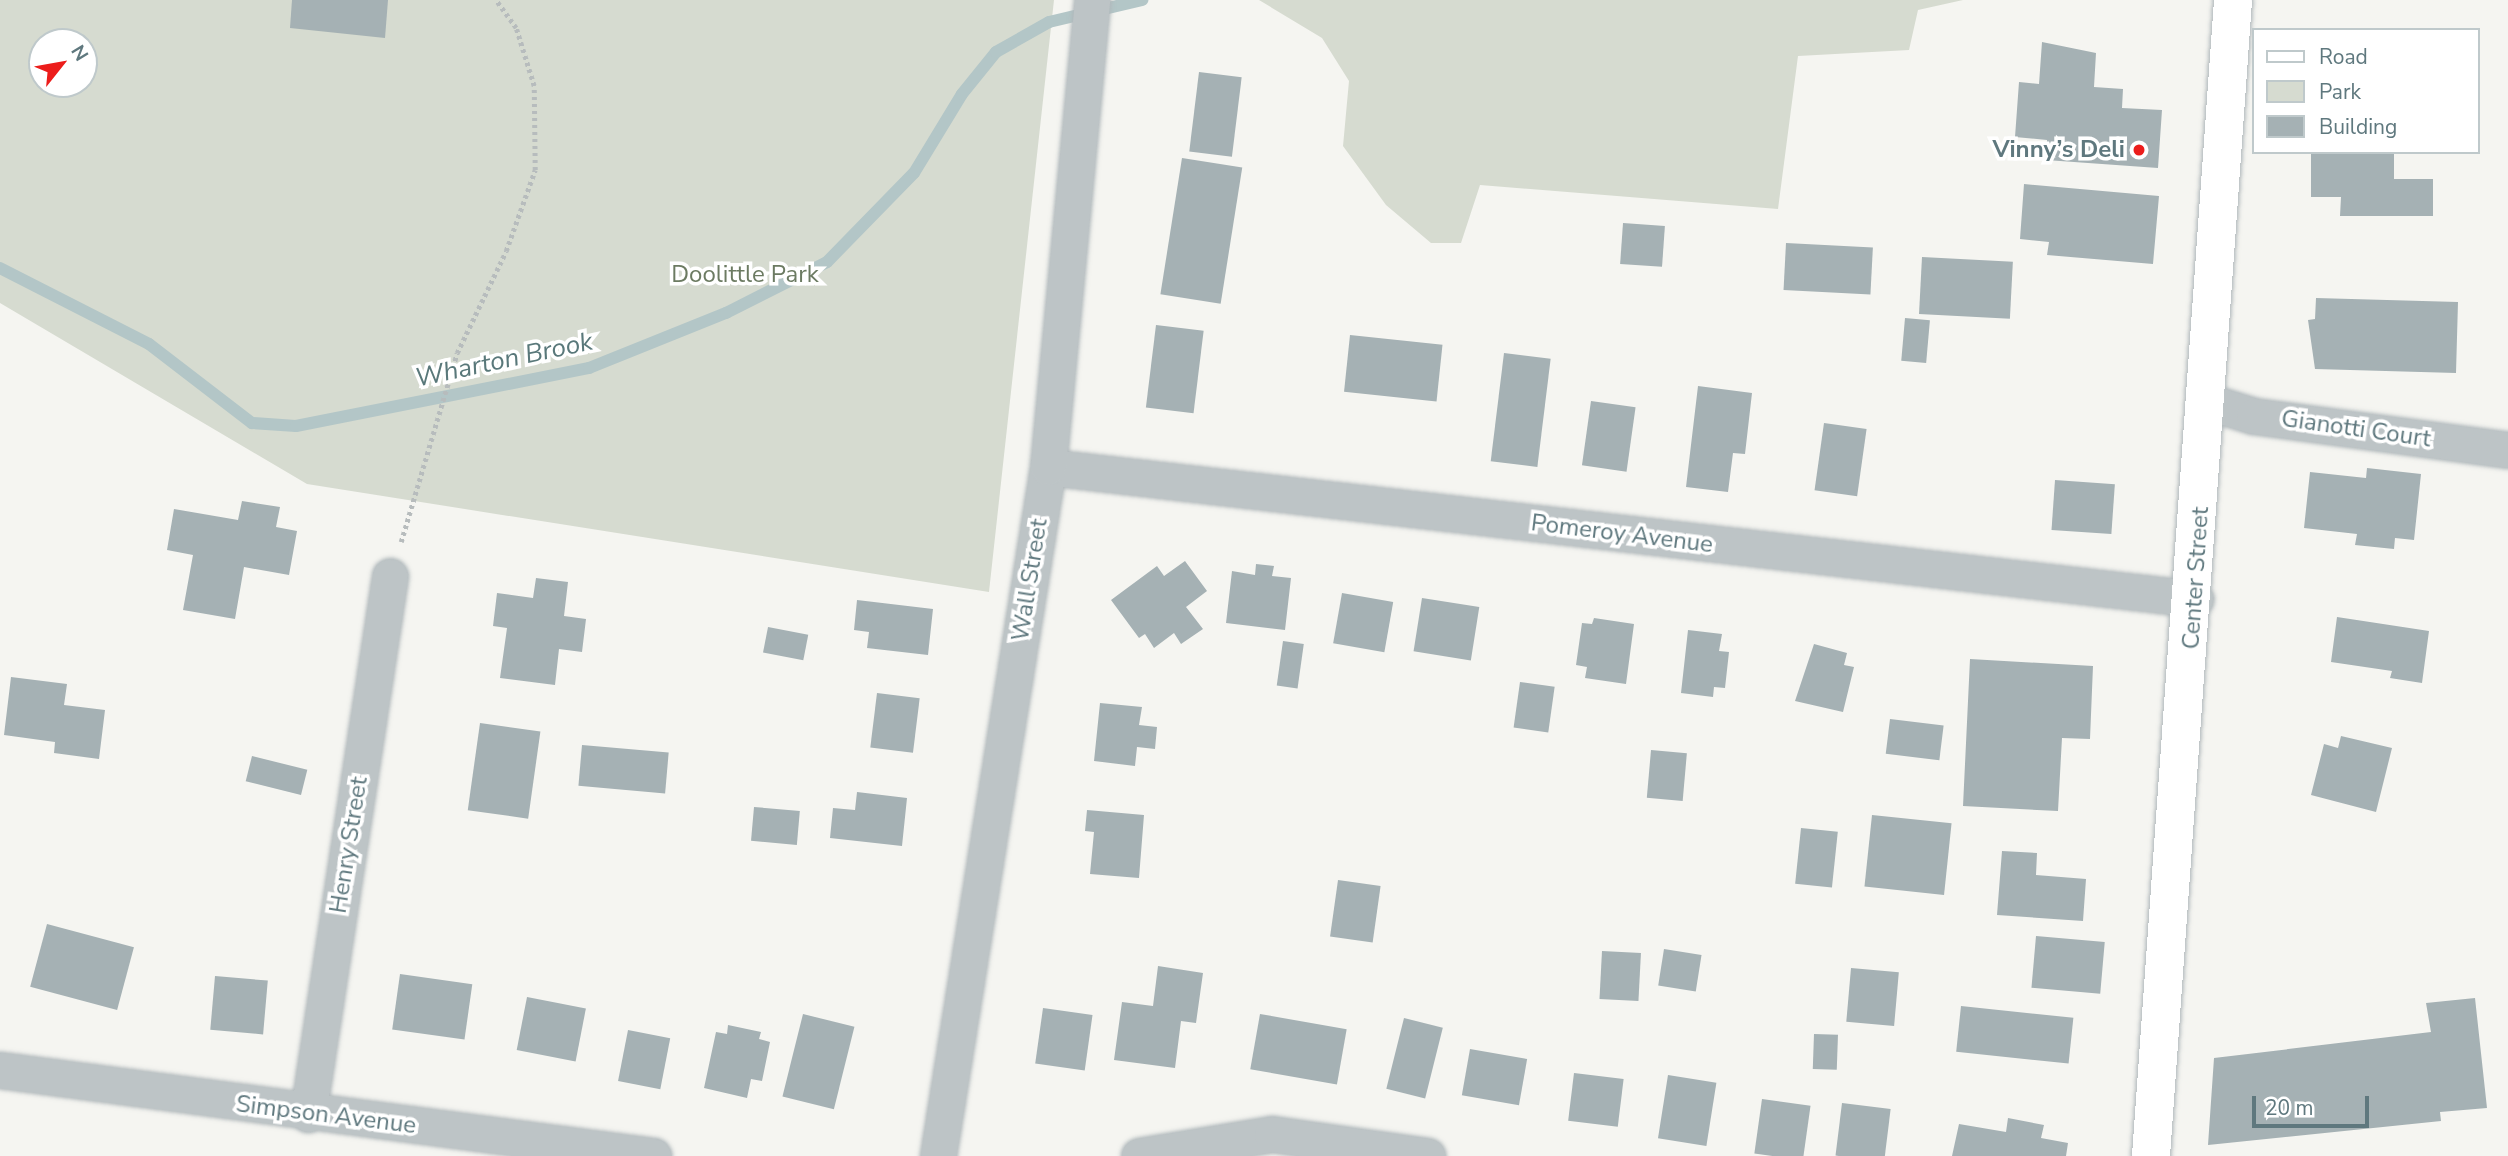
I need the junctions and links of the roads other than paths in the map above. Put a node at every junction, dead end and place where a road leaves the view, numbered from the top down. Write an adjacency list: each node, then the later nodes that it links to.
1 (1092, 0): 5 (street, Wall Street)
2 (2233, 0): 3 (main road, Center Street)
3 (2206, 401): 4 (street, Gianotti Court); 7 (main road, Center Street)
4 (2508, 450)
5 (1048, 467): 7 (street, Pomeroy Avenue); 11 (street, Wall Street)
6 (390, 576): 9 (street, Henry Street)
7 (2195, 600): 14 (main road, Center Street)
8 (0, 1070): 9 (street, Simpson Avenue)
9 (308, 1114): 10 (street, Simpson Avenue)
10 (653, 1156)
11 (938, 1156)
12 (1139, 1156): 13 (street)
13 (1427, 1156)
14 (2151, 1156)

